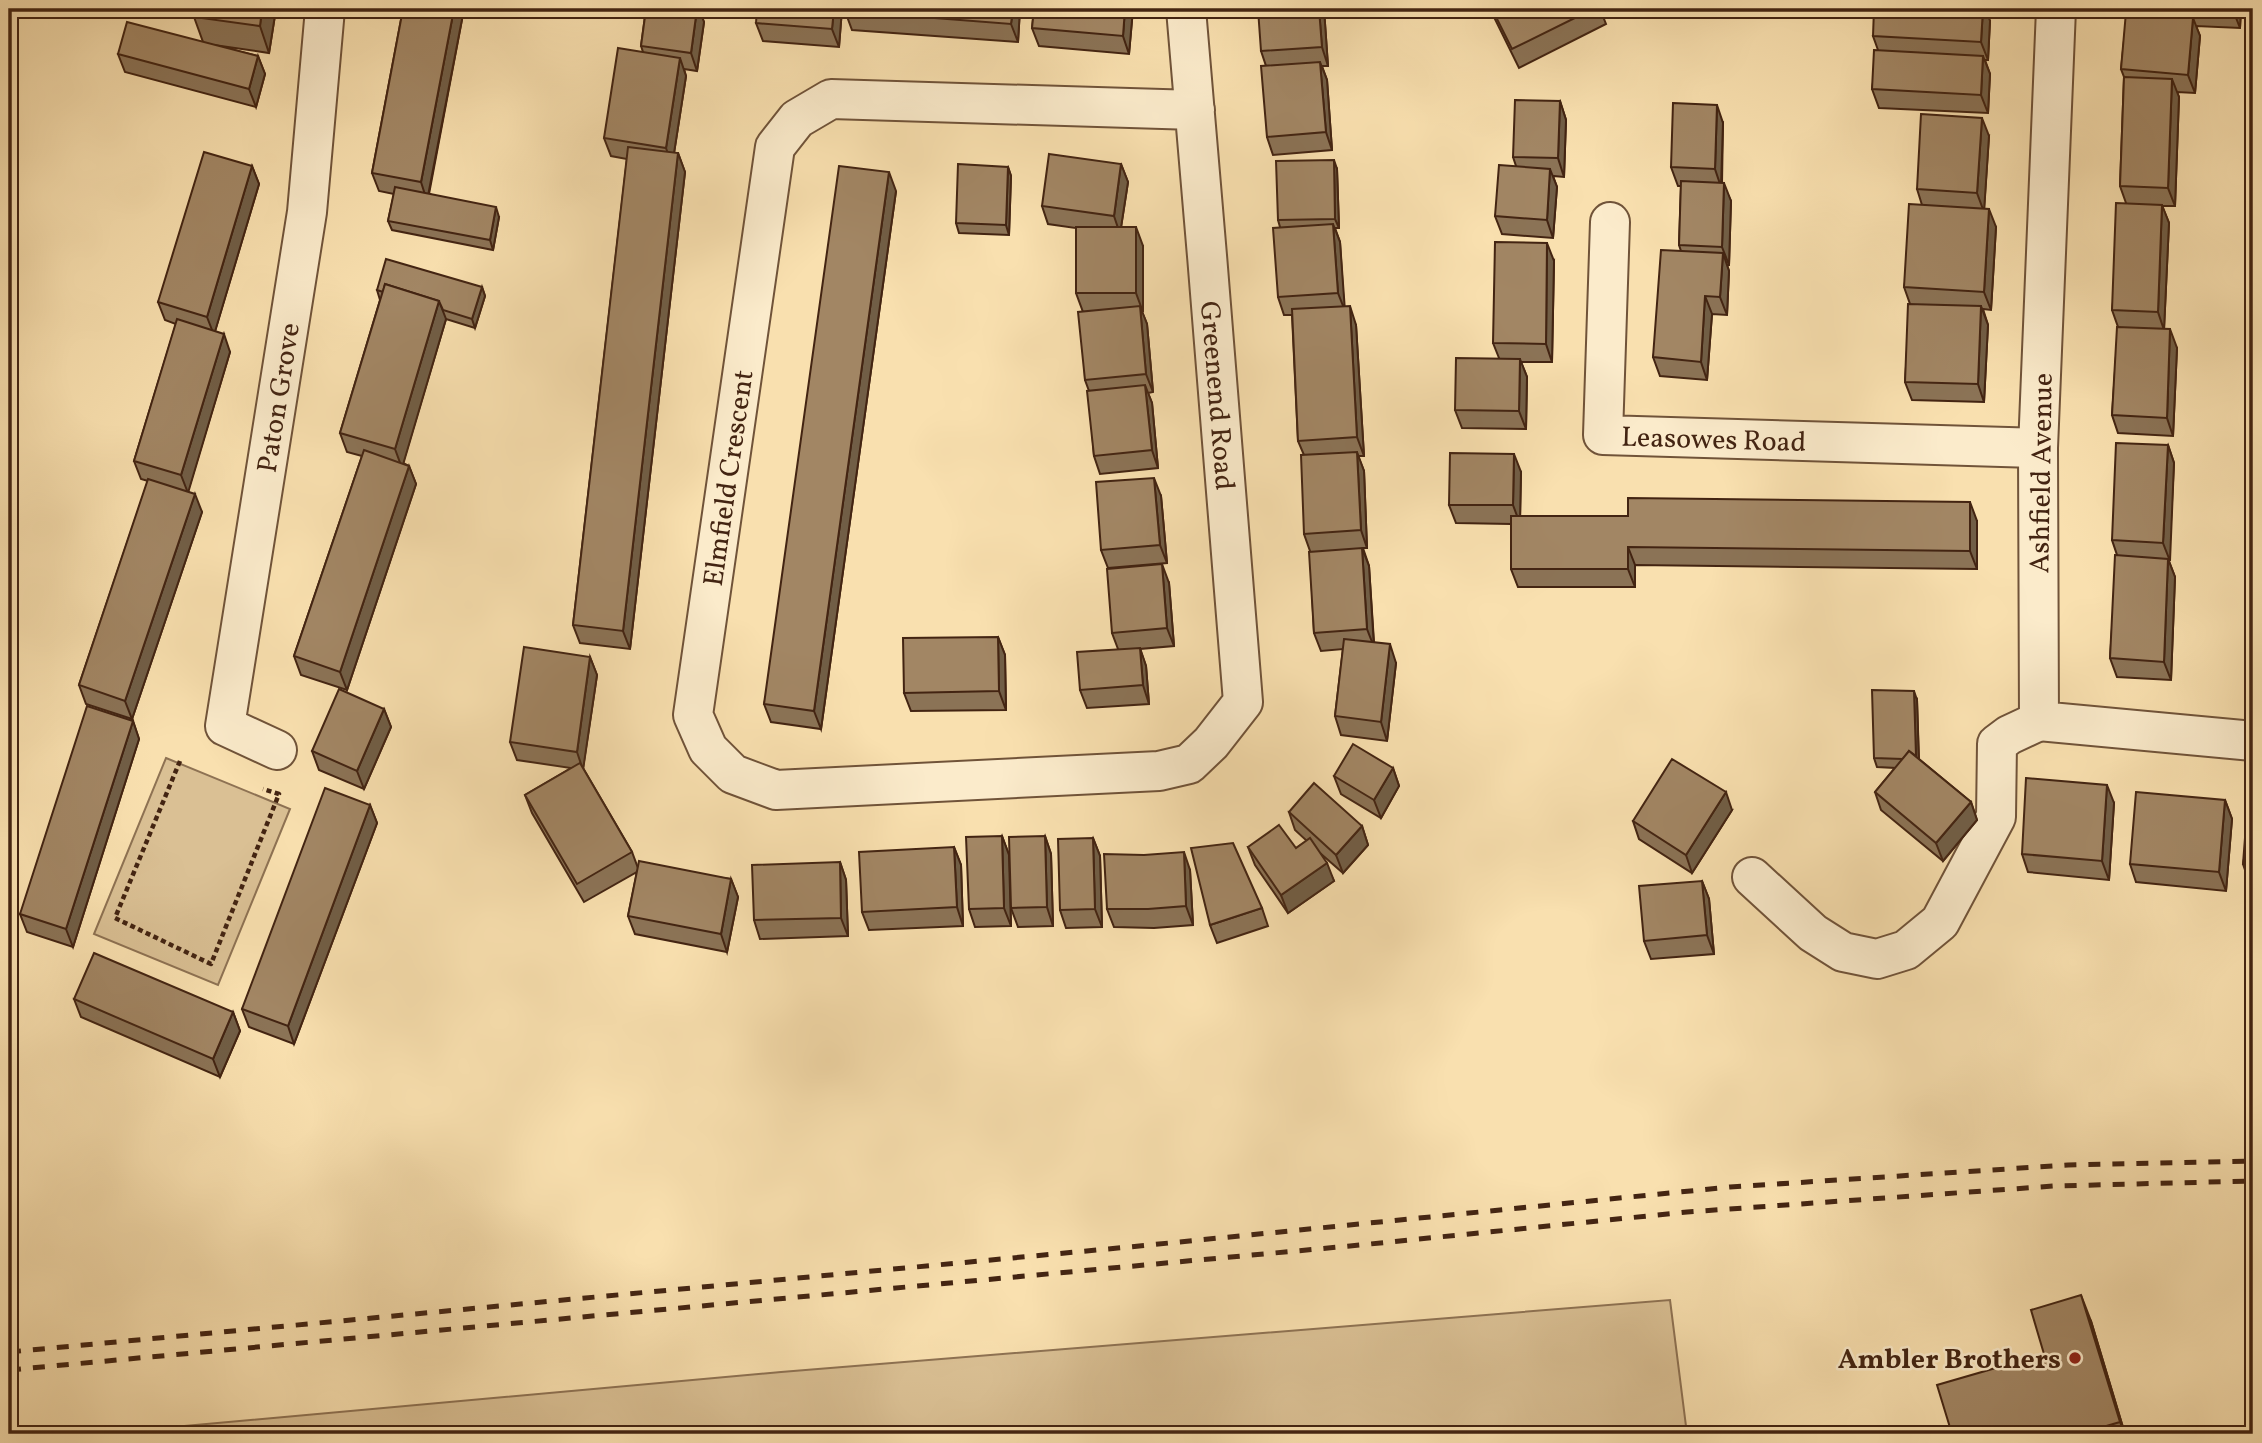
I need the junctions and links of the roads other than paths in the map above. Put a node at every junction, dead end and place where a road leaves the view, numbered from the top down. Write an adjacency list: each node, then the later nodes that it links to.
1 (325, 9): 9 (street, Paton Grove)
2 (1186, 9): 4 (street, Greenend Road)
3 (2056, 9): 6 (street, Ashfield Avenue)
4 (1195, 110): 10 (street, Greenend Road); 10 (street, Elmfield Crescent)
5 (1610, 222): 6 (street, Leasowes Road)
6 (2038, 448): 7 (street, Ashfield Avenue)
7 (2039, 721): 8 (street); 11 (street)
8 (2253, 741)
9 (277, 750)
10 (1189, 764)
11 (1752, 877)

